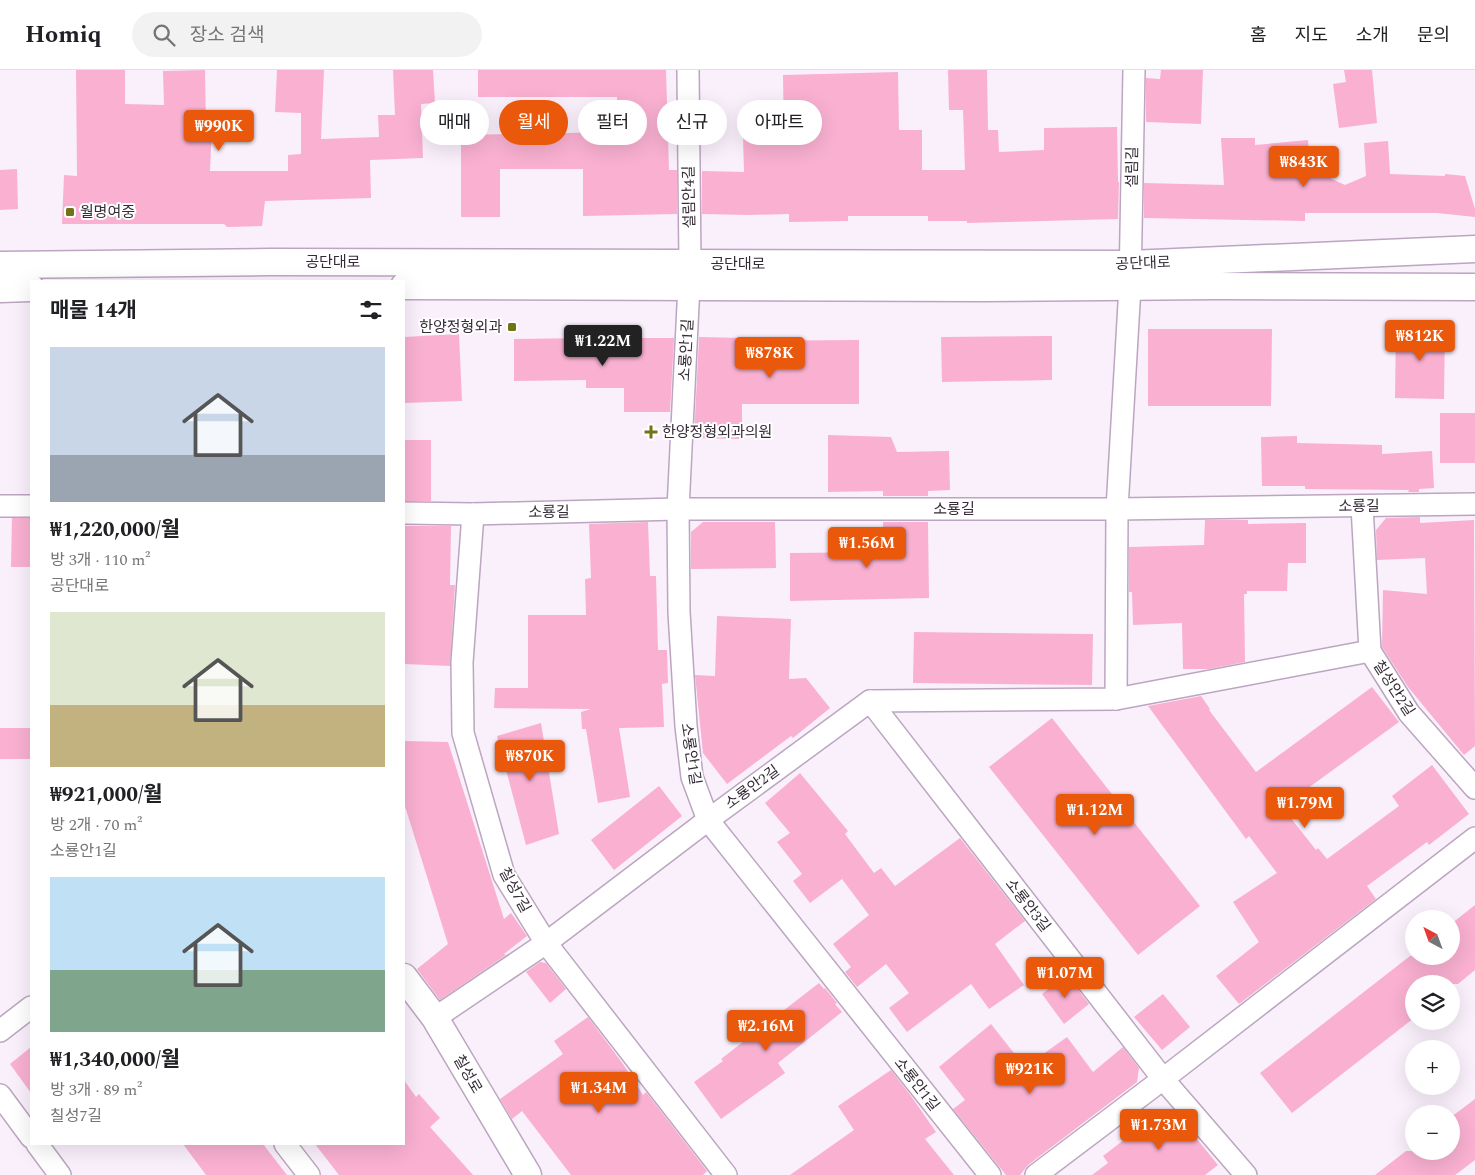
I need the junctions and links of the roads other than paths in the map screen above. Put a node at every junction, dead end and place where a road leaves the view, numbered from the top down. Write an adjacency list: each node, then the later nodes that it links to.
1 (688, 70): 6 (street, 설림안4길)
2 (1134, 70): 7 (street, 설림길)
3 (1475, 249): 7 (street, 공단대로)
4 (0, 264): 5 (street, 공단대로)
5 (271, 272): 6 (street, 공단대로)
6 (690, 275): 7 (street, 공단대로); 8 (street, 공단대로); 16 (street, 소룡안1길)
7 (1130, 275): 9 (street, 공단대로); 17 (street, 설림길)
8 (405, 286)
9 (1475, 287)
10 (30, 288): 11 (street)
11 (0, 289)
12 (1475, 504): 15 (street, 소룡길)
13 (0, 506): 14 (street)
14 (30, 506)
15 (1362, 506): 17 (street, 소룡길); 20 (street, 칠성안2길)
16 (678, 509): 17 (street, 소룡길); 19 (street, 소룡길); 24 (street, 소룡안1길)
17 (1117, 509): 21 (street, 설림길)
18 (405, 513): 19 (street, 소룡길)
19 (474, 514): 26 (street, 칠성7길)
20 (1370, 650): 21 (street); 23 (street, 칠성안2길)
21 (1116, 698): 22 (street)
22 (870, 701): 24 (street, 소룡안2길); 31 (street, 소룡안3길)
23 (1475, 788)
24 (708, 820): 26 (street, 소룡안2길); 40 (street, 소룡안1길)
25 (1475, 838): 31 (street)
26 (546, 943): 29 (street, 소룡안2길); 39 (street, 칠성7길)
27 (405, 978): 29 (street, 칠성로)
28 (30, 1008): 30 (street)
29 (436, 1018): 38 (street, 칠성로)
30 (0, 1031)
31 (1164, 1079): 41 (street); 42 (street, 소룡안3길)
32 (0, 1095): 33 (street)
33 (30, 1136)
34 (37, 1145): 36 (street)
35 (286, 1145): 37 (street)
36 (60, 1175)
37 (309, 1175)
38 (528, 1175)
39 (726, 1175)
40 (990, 1175)
41 (1036, 1175)
42 (1246, 1175)

